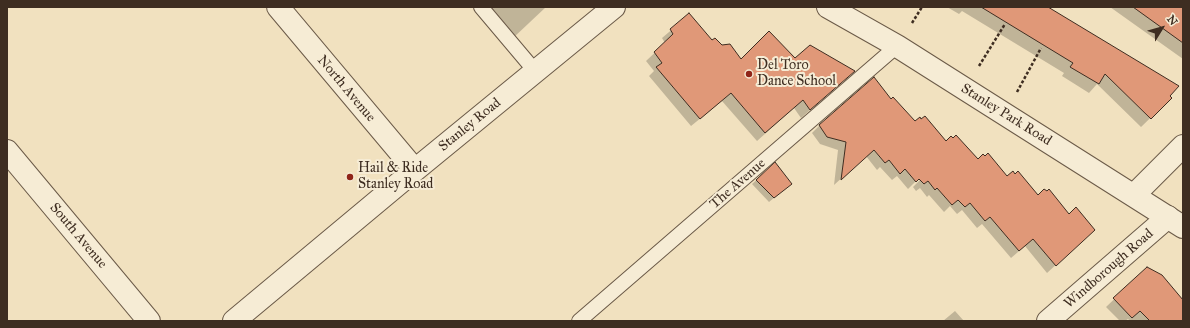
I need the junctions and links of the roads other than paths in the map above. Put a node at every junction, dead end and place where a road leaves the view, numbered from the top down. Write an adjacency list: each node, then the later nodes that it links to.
1 (278, 7): 9 (street, North Avenue)
2 (481, 7): 6 (lane)
3 (614, 7): 6 (street, Stanley Road)
4 (828, 7): 5 (street, Stanley Park Road)
5 (897, 46): 10 (street, Stanley Park Road); 14 (lane, The Avenue)
6 (535, 71): 9 (street, Stanley Road)
7 (1183, 146): 10 (street)
8 (7, 151): 12 (street, South Avenue)
9 (415, 170): 13 (street, Stanley Road)
10 (1134, 195): 11 (street, Stanley Park Road)
11 (1176, 222): 15 (street, Windborough Road)
12 (149, 321)
13 (234, 321)
14 (579, 321)
15 (1048, 321)

